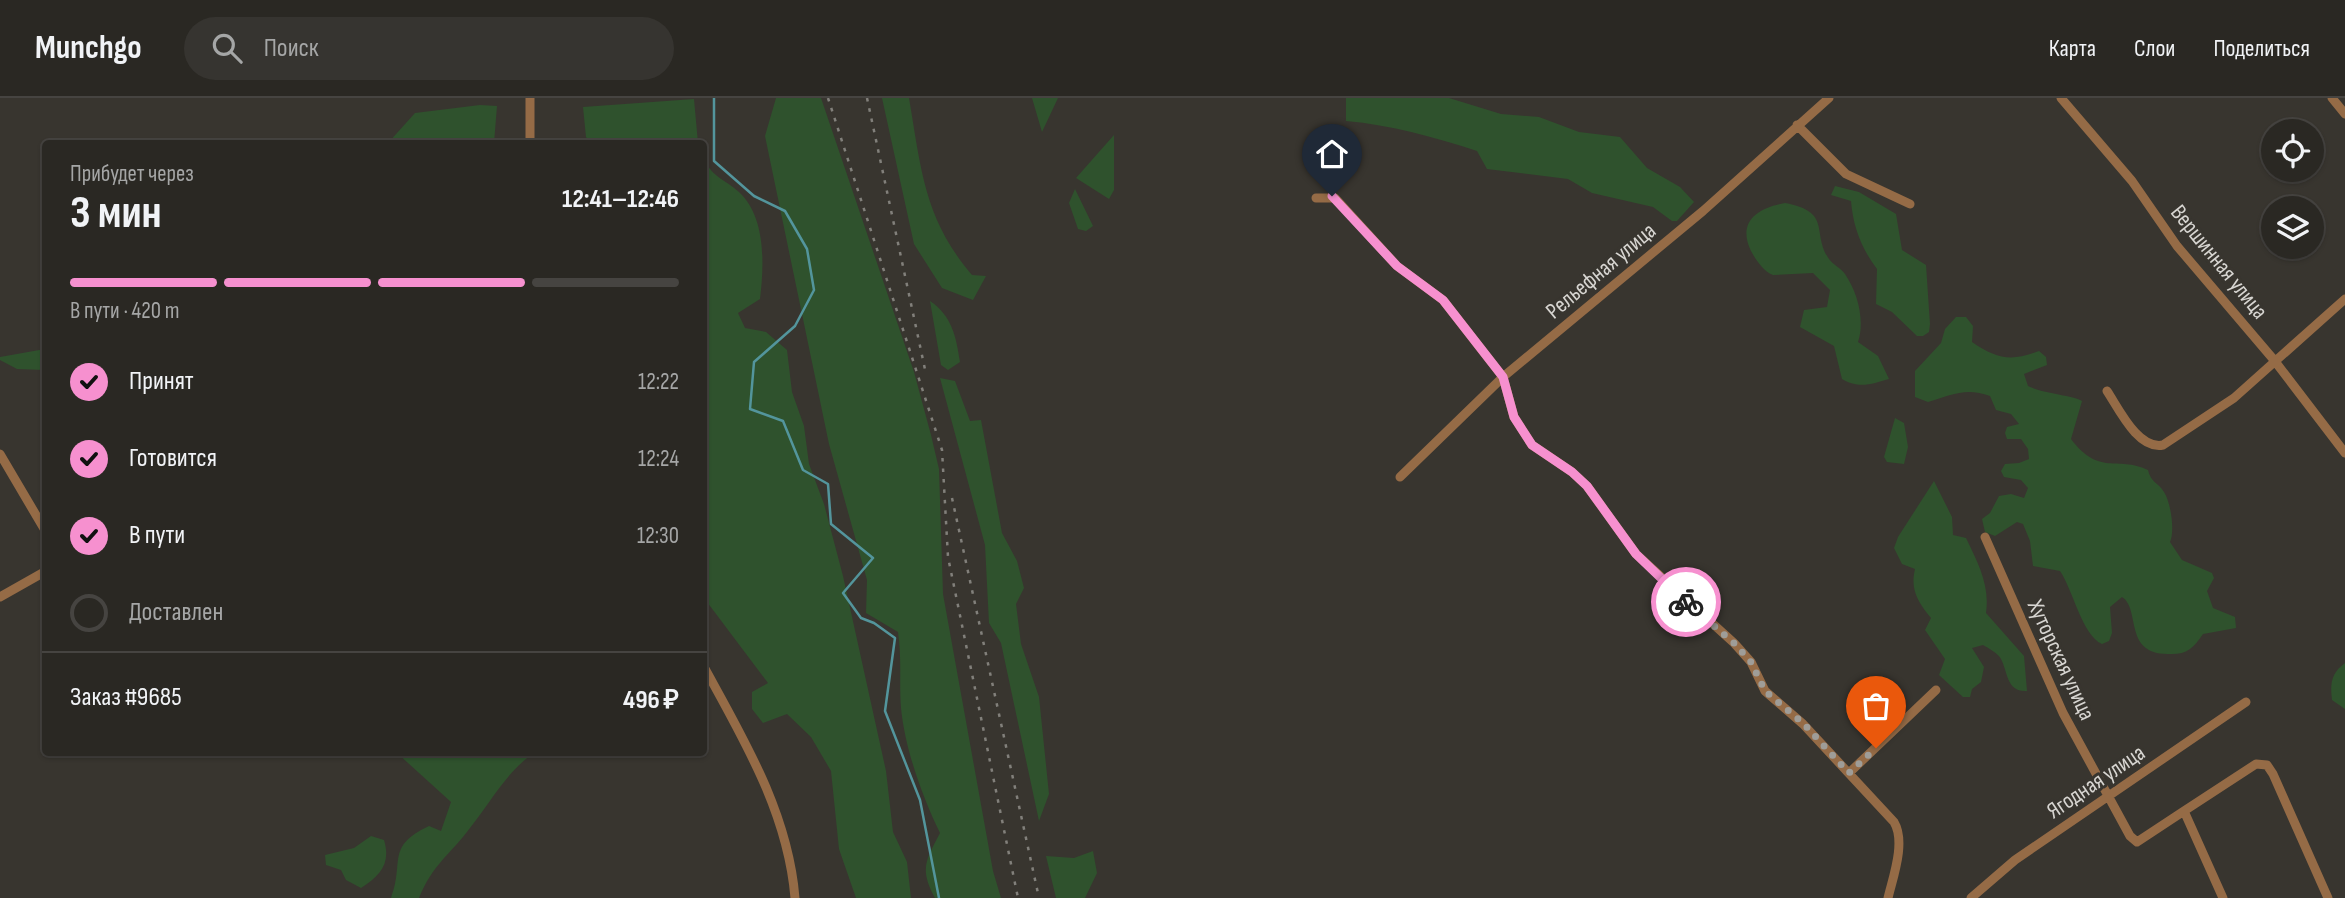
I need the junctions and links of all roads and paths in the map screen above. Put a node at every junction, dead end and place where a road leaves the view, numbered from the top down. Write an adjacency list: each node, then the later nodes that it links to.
1 (530, 98): 7 (street)
2 (1829, 98): 6 (street, Рельефная улица)
3 (2061, 98): 11 (street, Вершинная улица)
4 (2332, 98): 5 (street)
5 (2345, 114)
6 (1797, 125): 9 (street); 12 (street, Рельефная улица)
7 (530, 140)
8 (1316, 198): 12 (street)
9 (1910, 204)
10 (2345, 299): 11 (street)
11 (2274, 360): 13 (street); 14 (street, Вершинная улица)
12 (1503, 377): 16 (street, Рельефная улица); 24 (street)
13 (2107, 391)
14 (2345, 453)
15 (0, 454): 17 (street)
16 (1400, 477)
17 (42, 525)
18 (1985, 537): 25 (street, Хуторская улица)
19 (42, 573): 20 (street)
20 (0, 597)
21 (707, 673): 27 (street)
22 (1936, 690): 24 (street)
23 (2246, 702): 25 (street, Ягодная улица)
24 (1849, 773): 28 (street)
25 (2110, 796): 26 (street, Хуторская улица); 29 (street, Ягодная улица)
26 (2184, 811): 30 (street); 31 (street)
27 (794, 898)
28 (1888, 898)
29 (1971, 898)
30 (2223, 898)
31 (2328, 898)

